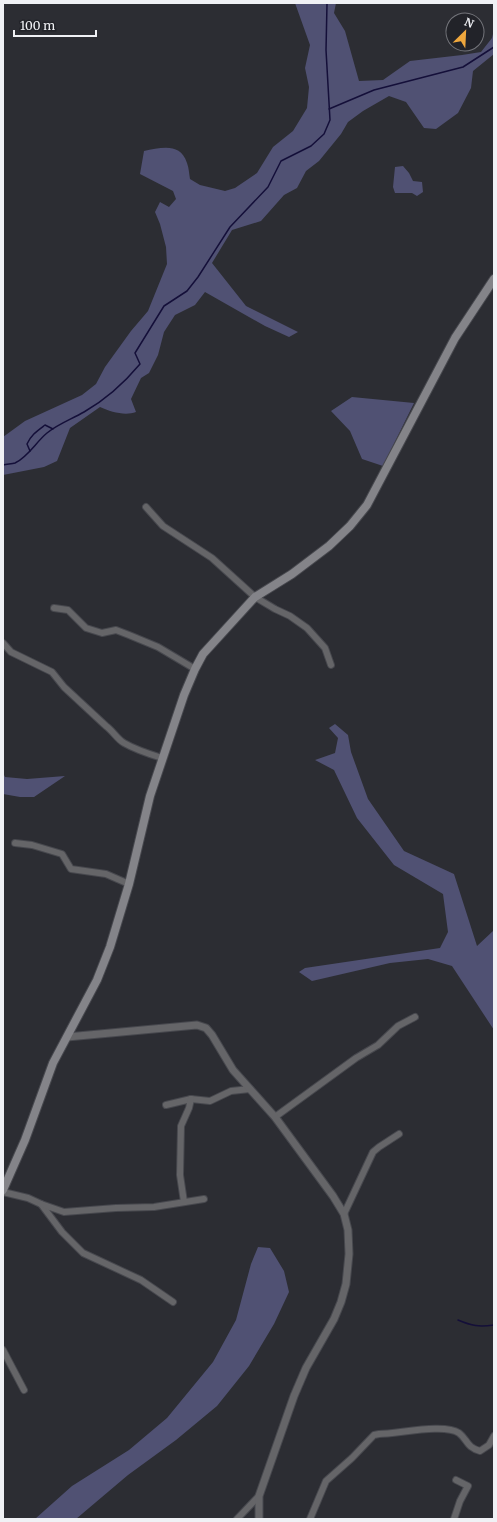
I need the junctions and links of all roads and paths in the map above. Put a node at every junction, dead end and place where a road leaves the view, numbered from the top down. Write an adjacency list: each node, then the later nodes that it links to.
1 (494, 279): 3 (main road)
2 (146, 507): 3 (street)
3 (255, 597): 6 (street); 7 (main road)
4 (54, 608): 7 (street)
5 (3, 643): 8 (street)
6 (331, 664)
7 (195, 669): 8 (main road)
8 (162, 758): 10 (main road)
9 (15, 843): 10 (street)
10 (129, 884): 12 (main road)
11 (415, 1017): 16 (street)
12 (67, 1036): 13 (street); 18 (main road)
13 (250, 1089): 14 (street); 16 (street)
14 (190, 1099): 15 (street); 20 (street)
15 (166, 1105)
16 (275, 1117): 22 (street)
17 (399, 1134): 22 (street)
18 (3, 1191): 21 (street)
19 (204, 1199): 20 (street)
20 (184, 1202): 21 (street)
21 (41, 1204): 23 (street)
22 (344, 1214): 28 (street)
23 (173, 1302)
24 (3, 1350): 25 (street)
25 (24, 1390)
26 (494, 1436): 31 (street)
27 (456, 1480): 32 (street)
28 (259, 1496): 29 (street); 30 (street)
29 (237, 1519)
30 (259, 1519)
31 (310, 1519)
32 (454, 1519)

